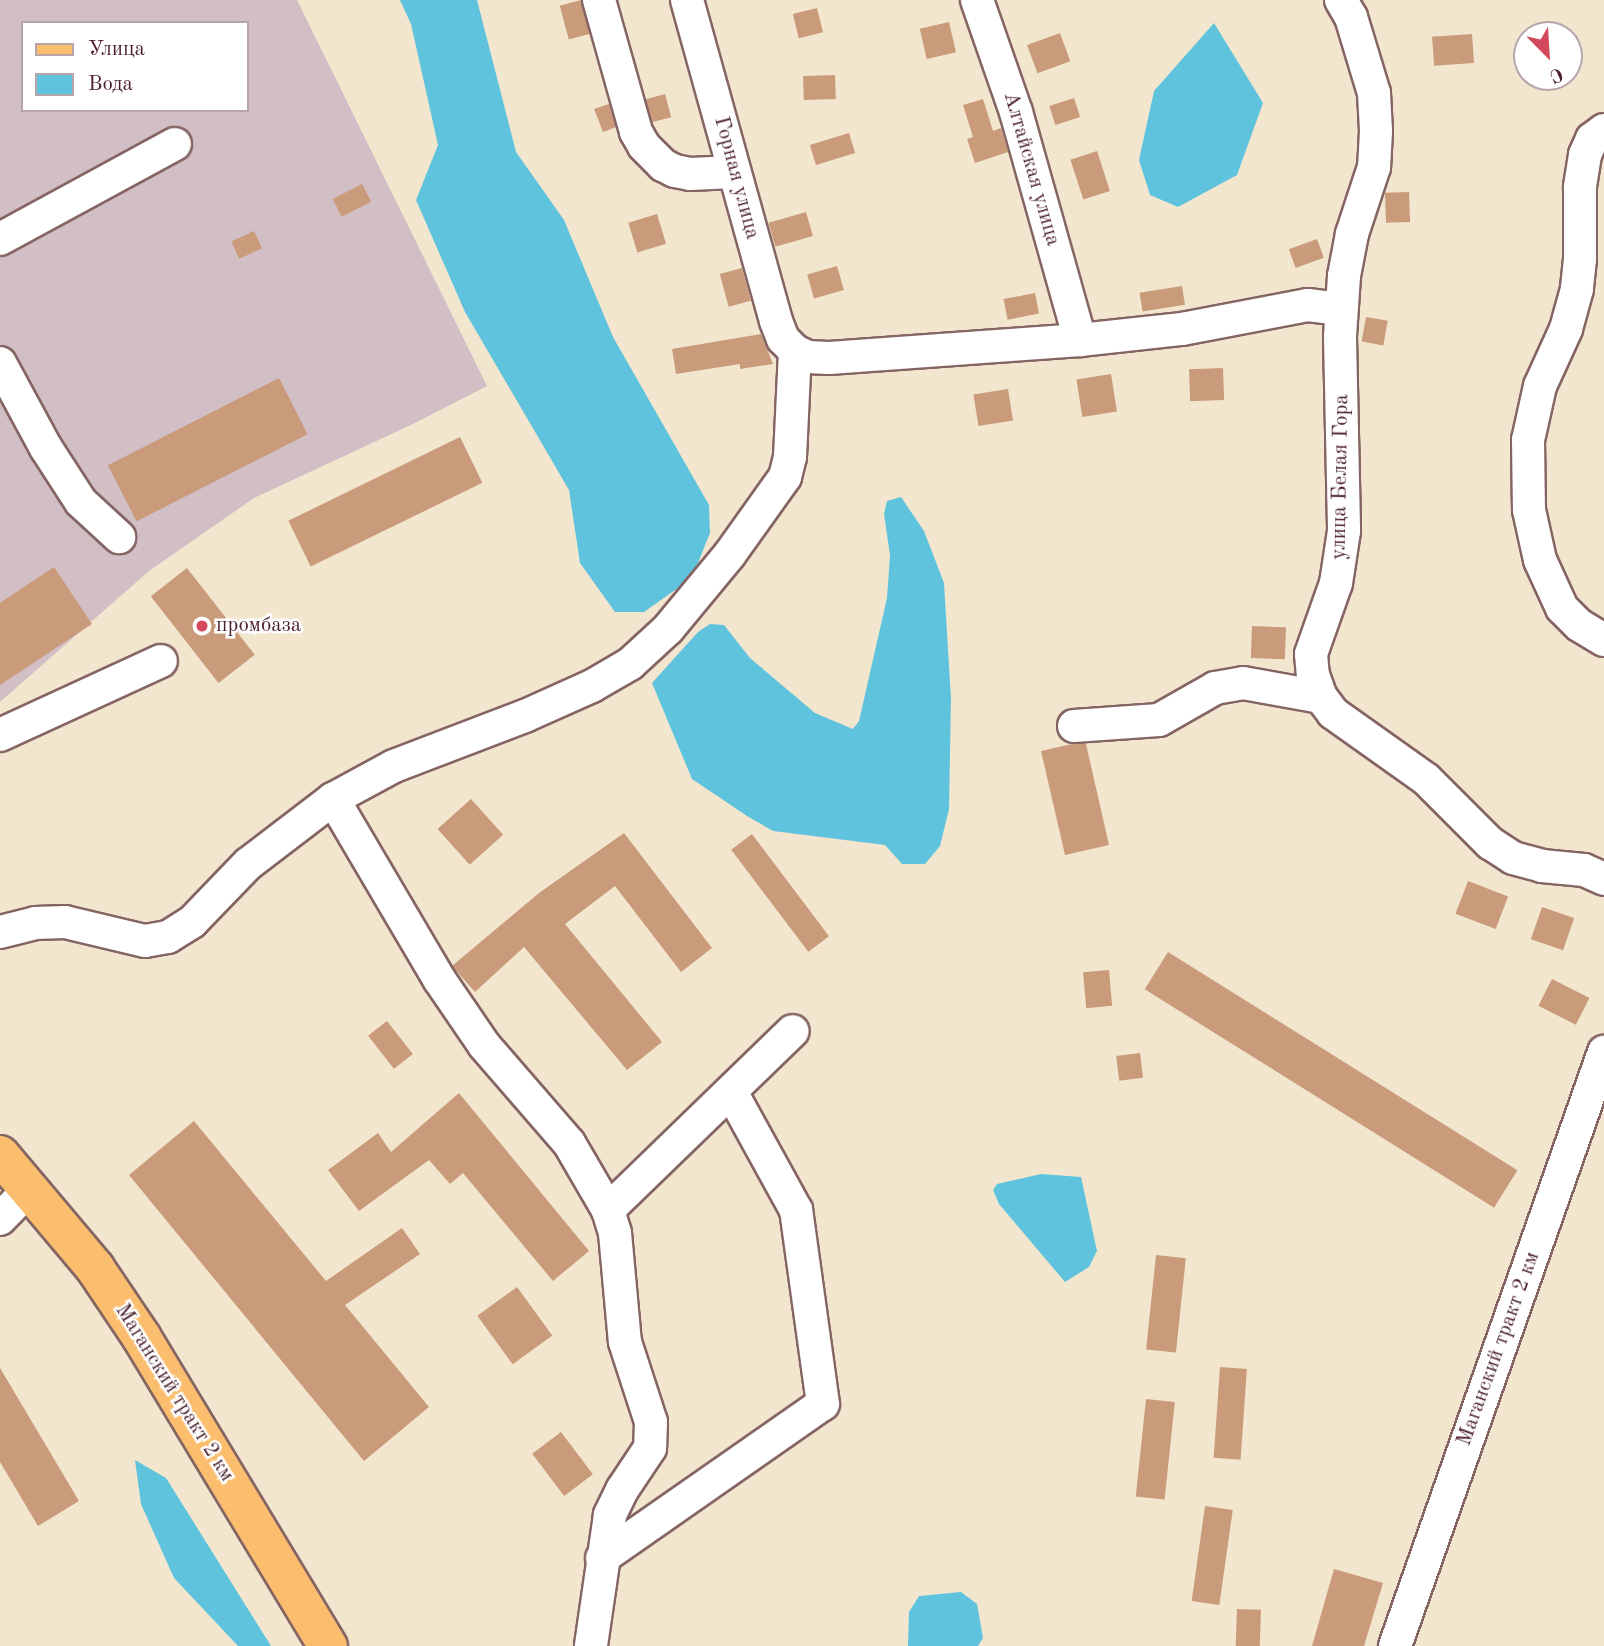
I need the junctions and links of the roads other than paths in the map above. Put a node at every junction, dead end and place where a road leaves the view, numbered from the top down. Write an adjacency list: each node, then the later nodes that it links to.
1 (599, 0): 7 (street)
2 (687, 0): 7 (street, Горная улица)
3 (977, 0): 10 (street, Алтайская улица)
4 (1341, 0): 9 (street, улица Белая Гора)
5 (1604, 130): 14 (street)
6 (175, 144): 8 (street)
7 (734, 172): 11 (street, Горная улица)
8 (2, 235)
9 (1341, 309): 10 (street); 16 (street, улица Белая Гора)
10 (1080, 340): 11 (street)
11 (795, 351): 19 (street)
12 (0, 363): 13 (street)
13 (118, 537)
14 (1604, 640)
15 (161, 661): 18 (street)
16 (1321, 697): 17 (street); 20 (street, улица Белая Гора)
17 (1074, 726)
18 (0, 735)
19 (333, 799): 21 (street); 28 (street)
20 (1597, 867)
21 (0, 932)
22 (793, 1031): 24 (street)
23 (1604, 1052): 25 (street, Маганский тракт 2 км)
24 (731, 1092): 28 (street); 30 (street)
25 (1596, 1105): 33 (street, Маганский тракт 2 км)
26 (0, 1155): 27 (main road, Маганский тракт 2 км)
27 (29, 1189): 29 (street); 31 (main road, Маганский тракт 2 км)
28 (608, 1210): 30 (street)
29 (0, 1219)
30 (602, 1558): 32 (street)
31 (328, 1646)
32 (591, 1646)
33 (1395, 1646)

